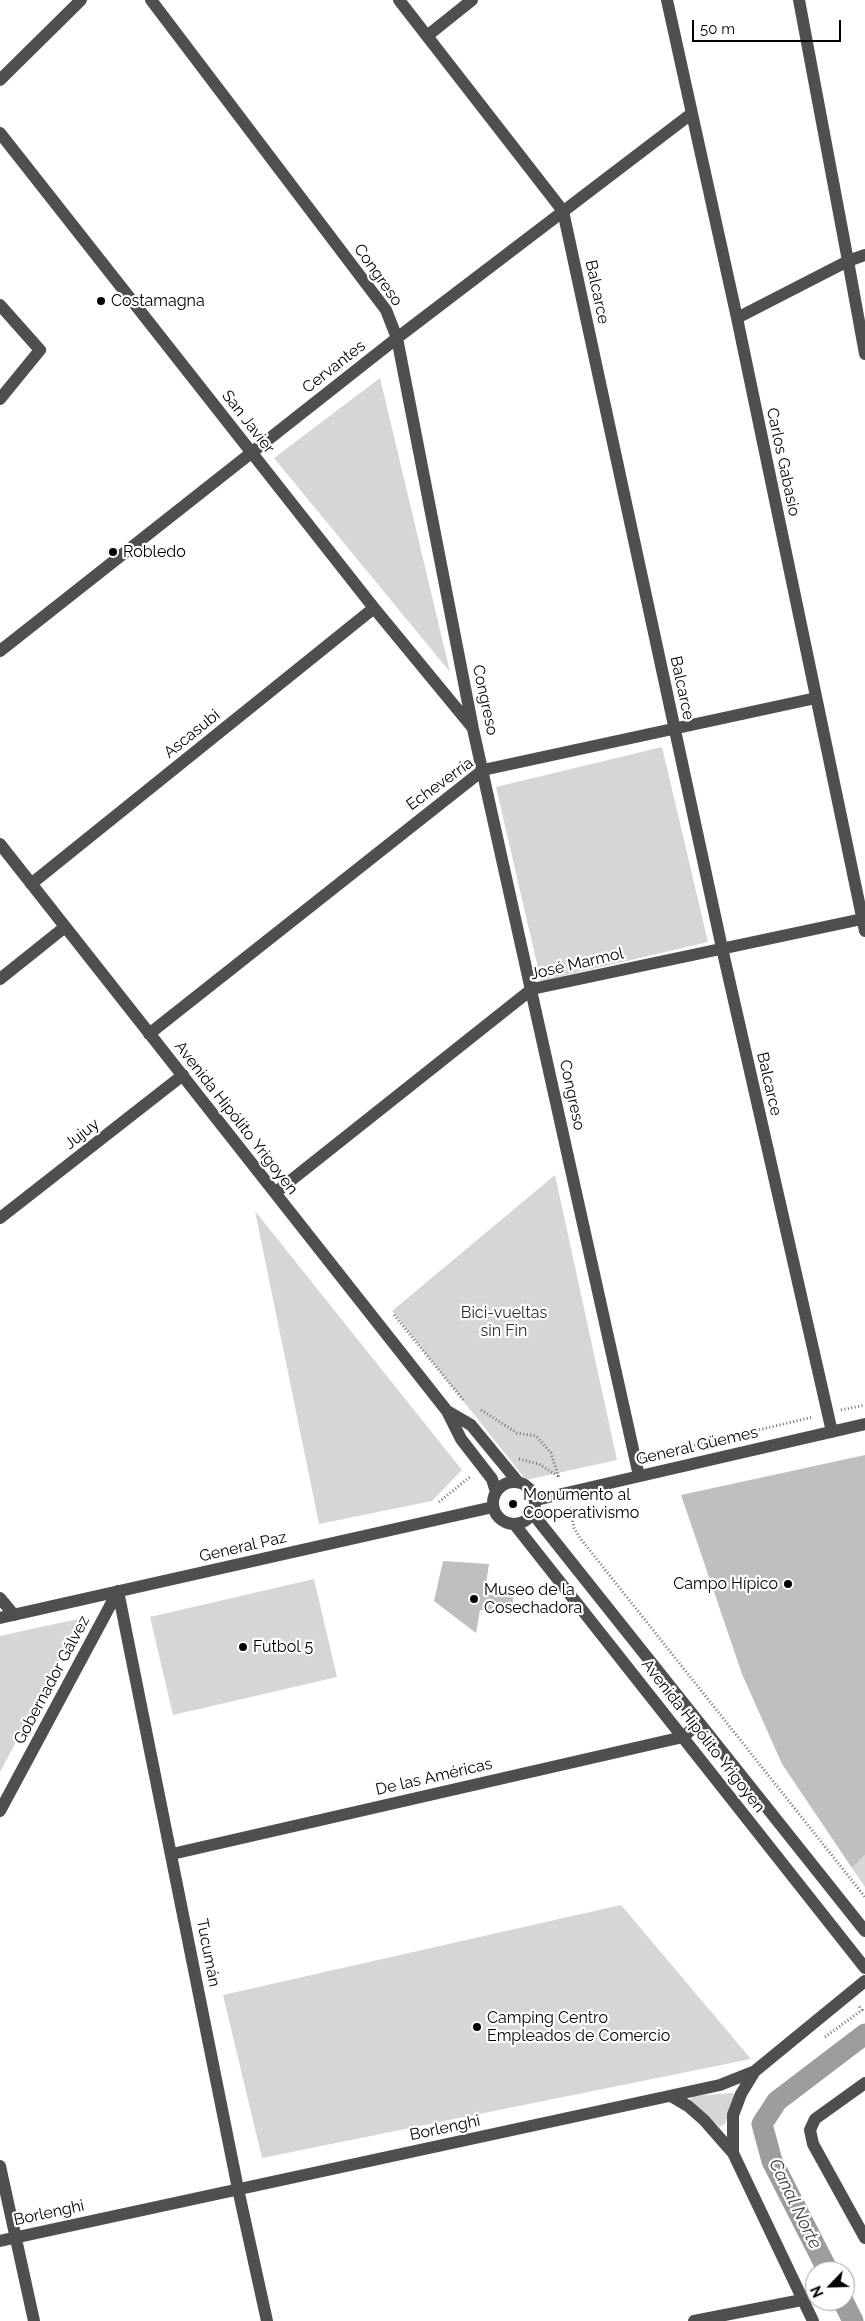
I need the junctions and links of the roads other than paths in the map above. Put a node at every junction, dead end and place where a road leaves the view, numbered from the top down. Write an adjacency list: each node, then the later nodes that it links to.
1 (81, 0): 8 (street)
2 (151, 0): 16 (street, Congreso)
3 (399, 0): 7 (street, Balcarce)
4 (472, 0): 7 (street)
5 (667, 0): 9 (street, Carlos Gabasio)
6 (799, 0): 13 (street)
7 (427, 36): 11 (street, Balcarce)
8 (0, 80)
9 (691, 114): 11 (street, Cervantes); 15 (street, Carlos Gabasio)
10 (0, 133): 19 (street, San Javier)
11 (563, 212): 16 (street, Cervantes); 23 (street, Balcarce)
12 (865, 255): 13 (street)
13 (848, 261): 15 (street); 17 (street)
14 (0, 305): 18 (street)
15 (737, 318): 22 (street, Carlos Gabasio)
16 (397, 338): 19 (street, Cervantes); 24 (street, Congreso)
17 (865, 354)
18 (0, 399)
19 (251, 453): 20 (street, San Javier); 21 (street, Cervantes)
20 (374, 608): 24 (street, San Javier); 27 (street, Ascasubi)
21 (0, 651)
22 (816, 698): 23 (street, Echeverría); 28 (street, Carlos Gabasio)
23 (674, 727): 25 (street, Echeverría); 30 (street, Balcarce)
24 (473, 729): 25 (street, Congreso)
25 (483, 770): 32 (street, Congreso); 33 (street, Echeverría)
26 (0, 844): 27 (street, Avenida Hipólito Yrigoyen)
27 (31, 884): 29 (street, Avenida Hipólito Yrigoyen)
28 (864, 925): 30 (street, José Marmol)
29 (65, 927): 31 (street); 33 (street, Avenida Hipólito Yrigoyen)
30 (722, 948): 32 (street, José Marmol); 39 (street, Balcarce)
31 (0, 979)
32 (532, 989): 35 (street, José Marmol); 40 (street, Congreso)
33 (149, 1034): 34 (street, Avenida Hipólito Yrigoyen)
34 (183, 1076): 35 (street, Avenida Hipólito Yrigoyen); 36 (street, Jujuy)
35 (275, 1193): 37 (street, Avenida Hipólito Yrigoyen)
36 (0, 1218)
37 (447, 1411): 41 (street, Avenida Hipólito Yrigoyen); 42 (street, Avenida Hipólito Yrigoyen)
38 (865, 1424): 39 (street, General Güemes)
39 (832, 1432): 40 (street, General Güemes)
40 (639, 1476): 43 (street, General Güemes)
41 (518, 1482): 42 (street); 43 (street, Avenida Hipólito Yrigoyen)
42 (496, 1492): 44 (street)
43 (536, 1500): 45 (street)
44 (493, 1507): 46 (street, Avenida Hipólito Yrigoyen); 47 (street, General Paz)
45 (533, 1514): 46 (street); 51 (street, Avenida Hipólito Yrigoyen)
46 (515, 1525): 52 (street, Avenida Hipólito Yrigoyen)
47 (118, 1591): 49 (street, General Paz); 53 (street, Gobernador Gálvez); 54 (street, Tucumán)
48 (0, 1598): 49 (street)
49 (14, 1615): 50 (street, General Paz)
50 (0, 1618)
51 (699, 1723): 52 (street, De las Américas); 55 (street, Avenida Hipólito Yrigoyen)
52 (683, 1736): 54 (street, De las Américas); 56 (street, Avenida Hipólito Yrigoyen)
53 (0, 1811)
54 (172, 1854): 63 (street, Tucumán)
55 (865, 1931)
56 (865, 1968)
57 (865, 1981): 58 (street, Borlenghi)
58 (755, 2071): 60 (street, Borlenghi); 61 (street)
59 (865, 2082): 65 (street)
60 (671, 2096): 61 (street); 63 (street, Borlenghi)
61 (733, 2153): 67 (street)
62 (0, 2166): 64 (street)
63 (238, 2188): 64 (street, Borlenghi); 69 (street, Tucumán)
64 (15, 2237): 66 (street, Borlenghi); 68 (street)
65 (865, 2238)
66 (0, 2240)
67 (802, 2300): 70 (street); 71 (street)
68 (34, 2321)
69 (267, 2321)
70 (694, 2321)
71 (813, 2321)

